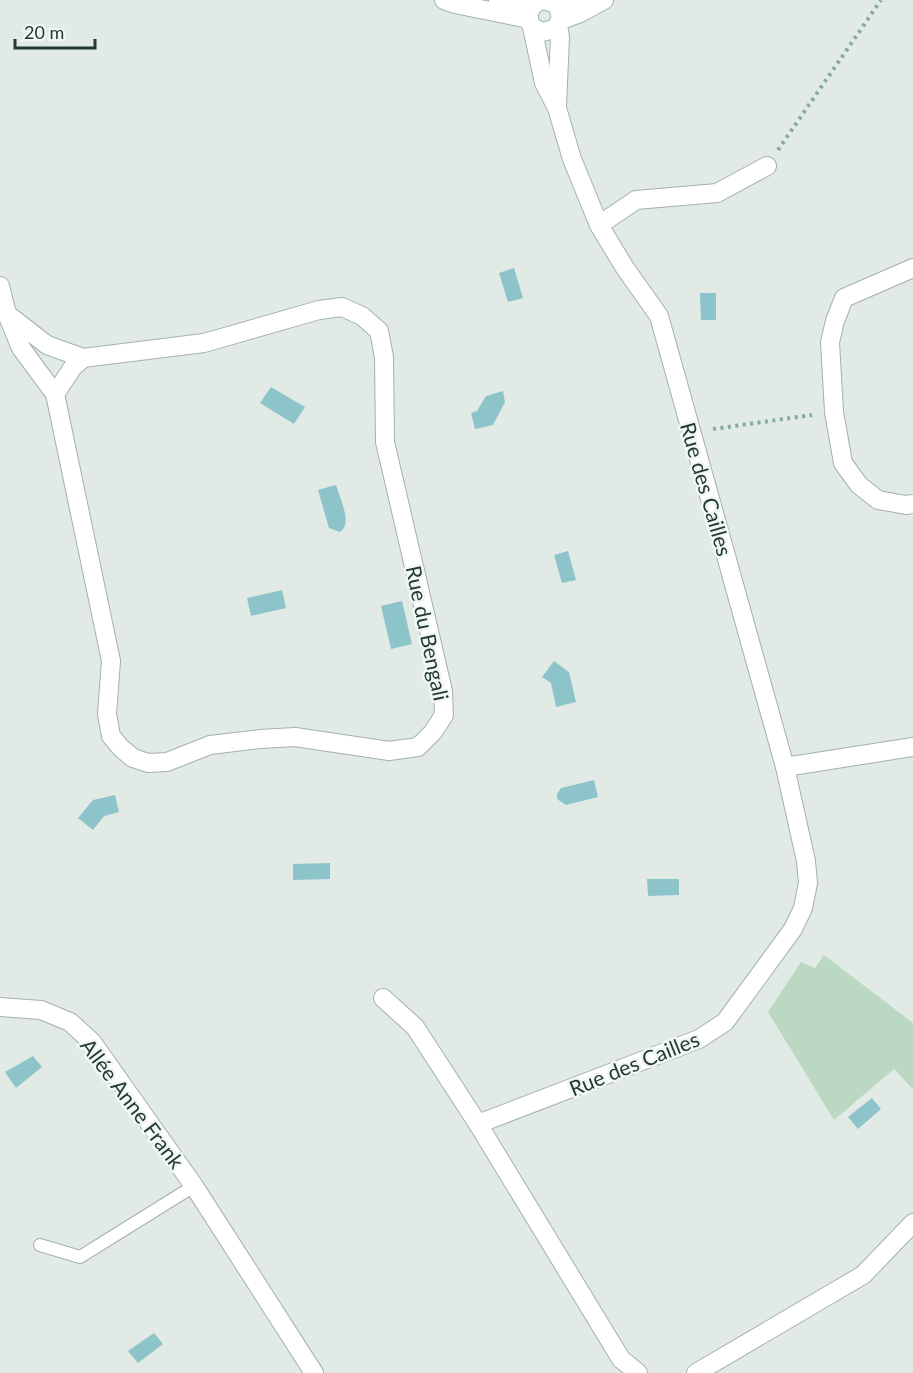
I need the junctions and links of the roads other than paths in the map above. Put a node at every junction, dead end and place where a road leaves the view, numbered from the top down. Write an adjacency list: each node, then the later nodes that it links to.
1 (444, 0): 5 (street)
2 (498, 0): 5 (street)
3 (576, 0): 5 (street)
4 (604, 0): 5 (street)
5 (544, 13): 6 (street, Rue des Cailles); 6 (street, Rue des Cailles)
6 (557, 108): 8 (street, Rue des Cailles)
7 (767, 166): 8 (street)
8 (599, 225): 16 (street, Rue des Cailles)
9 (913, 268): 14 (street)
10 (0, 286): 11 (street, Rue du Bengali)
11 (7, 314): 12 (street, Rue du Bengali); 13 (street, Rue du Bengali)
12 (83, 358): 13 (street); 13 (street, Rue du Bengali)
13 (55, 394)
14 (913, 504)
15 (913, 747): 16 (street)
16 (786, 767): 19 (street, Rue des Cailles)
17 (383, 998): 19 (street)
18 (0, 1007): 20 (street, Allée Anne Frank)
19 (478, 1124): 24 (street)
20 (194, 1186): 22 (lane, Allée Anne Frank); 23 (street, Allée Anne Frank)
21 (913, 1223): 25 (street)
22 (40, 1245)
23 (314, 1373)
24 (638, 1373)
25 (696, 1373)

